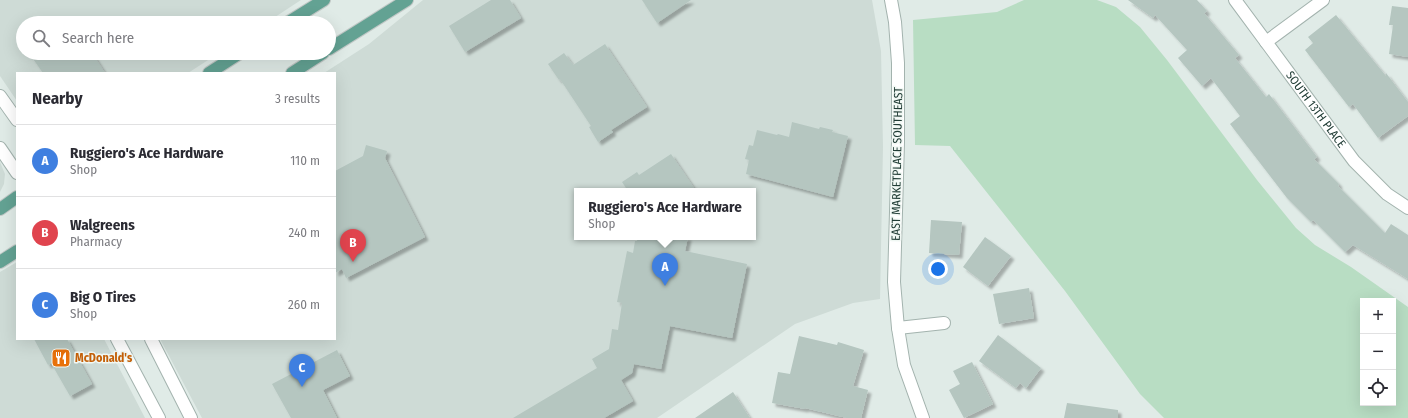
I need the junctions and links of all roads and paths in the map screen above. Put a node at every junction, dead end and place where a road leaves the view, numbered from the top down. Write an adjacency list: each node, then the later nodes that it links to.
1 (324, 0): 6 (main road)
2 (407, 0): 8 (main road)
3 (891, 0): 23 (street, EAST MARKETPLACE SOUTHEAST)
4 (1235, 0): 7 (street, SOUTH 13TH PLACE)
5 (1323, 0): 7 (street)
6 (298, 16)
7 (1266, 42): 18 (street, SOUTH 13TH PLACE)
8 (336, 45)
9 (229, 60): 11 (main road)
10 (312, 60): 12 (main road)
11 (211, 72)
12 (294, 72)
13 (0, 96): 14 (street)
14 (16, 119)
15 (0, 148): 16 (street)
16 (16, 172)
17 (16, 198): 19 (main road)
18 (1408, 208)
19 (0, 209)
20 (16, 252): 21 (main road)
21 (0, 262)
22 (944, 323): 23 (street)
23 (898, 328): 28 (street, EAST MARKETPLACE SOUTHEAST)
24 (118, 340): 26 (street)
25 (152, 340): 27 (street)
26 (158, 418)
27 (191, 418)
28 (923, 418)

